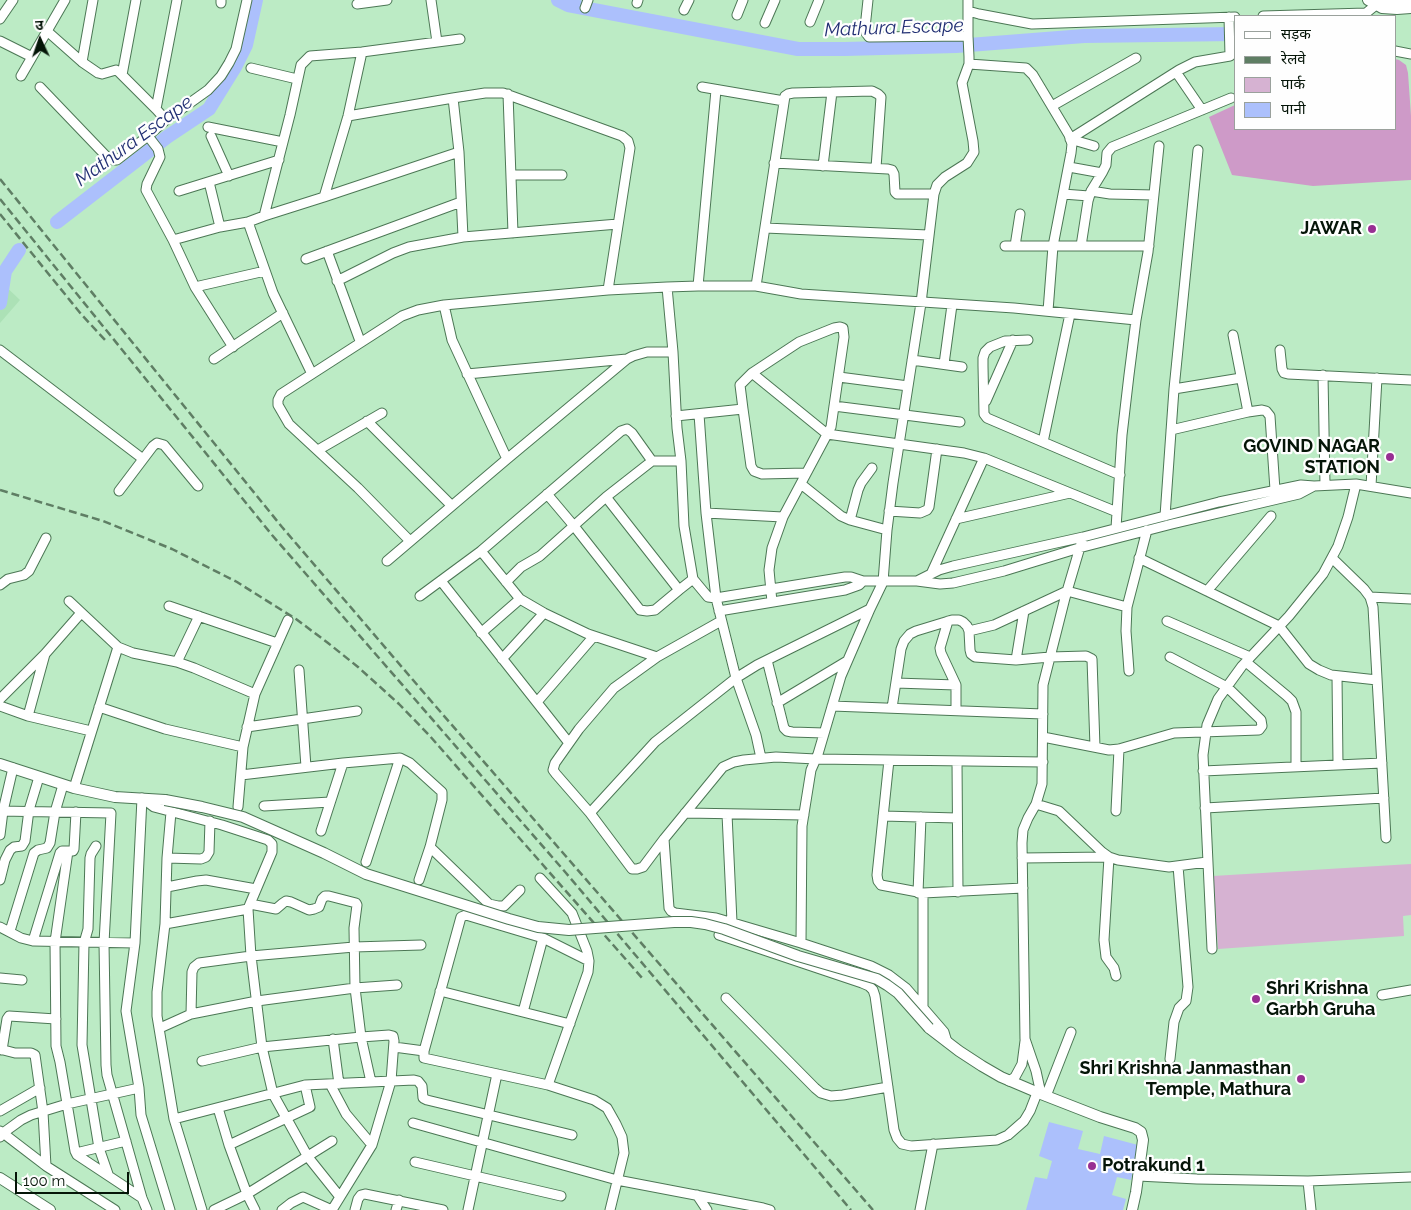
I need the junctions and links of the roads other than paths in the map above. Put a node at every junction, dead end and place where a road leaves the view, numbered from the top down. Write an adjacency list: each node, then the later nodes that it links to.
1 (13, 0): 24 (street)
2 (66, 0): 27 (street)
3 (93, 0): 38 (street)
4 (136, 0): 41 (street)
5 (177, 0): 53 (street)
6 (247, 0): 56 (street)
7 (385, 0): 17 (street)
8 (432, 0): 31 (street)
9 (689, 0): 19 (street)
10 (743, 0): 21 (street)
11 (775, 0): 26 (street)
12 (819, 0): 25 (street)
13 (868, 0): 28 (street)
14 (968, 0): 20 (street)
15 (1376, 1): 16 (street); 18 (street); 22 (street)
16 (1411, 1)
17 (357, 4)
18 (1411, 8)
19 (684, 10)
20 (968, 11): 23 (street); 28 (street)
21 (737, 15)
22 (1297, 15)
23 (1232, 17): 40 (street)
24 (0, 19)
25 (810, 22)
26 (766, 23)
27 (47, 31): 35 (street); 38 (street)
28 (968, 38): 37 (street)
29 (460, 39): 31 (street)
30 (0, 41): 35 (street)
31 (437, 42): 33 (street)
32 (1396, 51): 34 (street)
33 (362, 52): 43 (street); 55 (street)
34 (1411, 54)
35 (32, 57): 42 (street)
36 (1136, 58): 52 (street)
37 (969, 60): 52 (street); 75 (street)
38 (82, 62): 41 (street)
39 (251, 68): 43 (street)
40 (1176, 72): 54 (street); 58 (street)
41 (122, 74): 53 (street)
42 (21, 76)
43 (297, 79): 59 (street)
44 (40, 87): 57 (street)
45 (702, 87): 46 (street)
46 (716, 90): 51 (street); 101 (street)
47 (832, 92): 51 (street); 66 (street); 68 (street)
48 (508, 94): 49 (street); 70 (street); 84 (street)
49 (453, 98): 55 (street); 63 (street)
50 (1231, 98): 54 (street)
51 (784, 101): 65 (street)
52 (1052, 106): 58 (street)
53 (156, 110): 56 (street)
54 (1202, 110): 69 (street)
55 (348, 116): 79 (street)
56 (166, 120): 57 (street)
57 (150, 138): 90 (street)
58 (1070, 139): 60 (street); 67 (street)
59 (283, 142): 64 (street); 72 (street)
60 (1094, 146)
61 (1159, 146): 78 (street)
62 (1198, 150): 134 (street)
63 (460, 152): 79 (street); 80 (street)
64 (279, 160): 72 (street); 82 (street)
65 (774, 163): 66 (street); 86 (street)
66 (823, 166): 68 (street)
67 (1068, 167): 69 (street); 76 (street)
68 (876, 168): 75 (street)
69 (1102, 173): 77 (street)
70 (511, 175): 71 (street); 87 (street)
71 (562, 175)
72 (229, 176): 73 (street)
73 (209, 182): 74 (street); 85 (street)
74 (179, 192)
75 (934, 194): 88 (street)
76 (1063, 194): 77 (street); 93 (street)
77 (1090, 194): 78 (street); 94 (street)
78 (1154, 195): 95 (street)
79 (324, 197): 82 (street)
80 (462, 202): 89 (street); 96 (street)
81 (1020, 214): 92 (street)
82 (264, 216): 83 (street)
83 (248, 222): 85 (street); 98 (street)
84 (618, 224): 87 (street); 104 (street)
85 (220, 227): 90 (street)
86 (765, 228): 88 (street); 102 (street)
87 (513, 233): 89 (street)
88 (928, 235): 105 (street)
89 (463, 238): 99 (street)
90 (173, 240): 100 (street)
91 (1005, 246): 92 (street)
92 (1015, 246): 93 (street)
93 (1053, 246): 94 (street); 108 (street)
94 (1081, 246): 95 (street)
95 (1149, 246): 111 (street)
96 (327, 251): 97 (street); 99 (street)
97 (306, 259)
98 (265, 271): 100 (street); 109 (street)
99 (337, 281): 115 (street)
100 (195, 286): 116 (street)
101 (698, 286): 102 (street); 103 (street)
102 (756, 286): 105 (street)
103 (667, 287): 104 (street); 119 (street)
104 (608, 290): 106 (street)
105 (920, 303): 107 (street); 122 (street)
106 (444, 305): 115 (street); 127 (street)
107 (952, 305): 108 (street); 123 (street)
108 (1048, 311): 110 (street)
109 (283, 313): 116 (street); 126 (street)
110 (1070, 314): 111 (street); 147 (street)
111 (1136, 320): 158 (street)
112 (1233, 335): 130 (street)
113 (1013, 340): 114 (street); 135 (street); 135 (street)
114 (1028, 340)
115 (360, 342): 126 (street)
116 (233, 346): 120 (street)
117 (0, 350): 152 (street)
118 (1280, 350): 128 (street)
119 (673, 352): 121 (street); 142 (street)
120 (214, 359)
121 (627, 359): 127 (street); 153 (street)
122 (912, 360): 123 (street); 133 (street)
123 (944, 364): 124 (street)
124 (962, 367)
125 (752, 373): 129 (street); 137 (street); 146 (street)
126 (312, 374): 149 (street)
127 (467, 374): 153 (street)
128 (1324, 375): 131 (street); 161 (street)
129 (839, 377): 133 (street); 136 (street)
130 (1242, 378): 134 (street); 138 (street)
131 (1377, 378): 132 (street); 164 (street)
132 (1411, 380)
133 (908, 386): 141 (street)
134 (1174, 389): 145 (street)
135 (984, 405): 147 (street)
136 (834, 406): 141 (street); 146 (street)
137 (743, 409): 140 (street); 157 (street)
138 (1248, 412): 145 (street); 165 (street)
139 (382, 413): 143 (street)
140 (699, 414): 142 (street); 174 (street)
141 (903, 415): 144 (street); 148 (street)
142 (676, 416): 155 (street)
143 (368, 422): 149 (street); 171 (street)
144 (960, 422)
145 (1171, 430): 175 (street)
146 (827, 434): 148 (street); 157 (street)
147 (1042, 442): 158 (street)
148 (899, 444): 150 (street); 172 (street)
149 (318, 450): 186 (street)
150 (936, 450): 151 (street); 172 (street)
151 (984, 458): 167 (street); 178 (street)
152 (143, 459): 162 (street); 166 (street)
153 (506, 459): 171 (street)
154 (652, 461): 155 (street); 169 (street); 170 (street)
155 (681, 461): 193 (street)
156 (872, 468): 179 (street)
157 (806, 473): 159 (street)
158 (1120, 475): 173 (street)
159 (801, 484): 177 (street); 179 (street)
160 (1356, 484): 161 (street); 164 (street); 190 (street)
161 (1325, 485): 163 (street)
162 (198, 486)
163 (1314, 486): 165 (street); 183 (street)
164 (1371, 486): 168 (street)
165 (1275, 490): 175 (street)
166 (119, 491)
167 (1071, 493): 173 (street); 178 (street)
168 (1411, 493)
169 (547, 494): 180 (street); 188 (street)
170 (606, 497): 180 (street); 201 (street)
171 (451, 505): 186 (street)
172 (889, 510): 182 (street)
173 (1117, 512): 181 (street)
174 (706, 513): 177 (street); 207 (street)
175 (1165, 516): 181 (street)
176 (1271, 516): 203 (street)
177 (783, 517): 200 (street)
178 (956, 519): 192 (street)
179 (850, 520): 182 (street)
180 (574, 526): 196 (street); 201 (street)
181 (1116, 528): 184 (street)
182 (887, 530): 197 (street)
183 (1147, 530): 187 (street); 189 (street)
184 (1083, 537): 187 (street); 192 (street)
185 (46, 538): 199 (street)
186 (410, 541): 191 (street)
187 (1079, 548): 198 (street); 202 (street)
188 (481, 551): 194 (street); 196 (street)
189 (1140, 558): 203 (street); 212 (street)
190 (1332, 558): 205 (street); 222 (street)
191 (387, 561)
192 (931, 574): 198 (street)
193 (693, 579): 201 (street); 207 (street)
194 (441, 581): 204 (street); 224 (street)
195 (863, 581): 197 (street); 200 (street); 210 (street)
196 (506, 582): 206 (street)
197 (883, 582): 198 (street); 213 (street)
198 (917, 582)
199 (0, 585)
200 (771, 589): 207 (street); 210 (street)
201 (679, 590)
202 (1067, 591): 212 (street); 214 (street); 230 (street)
203 (1207, 591): 222 (street)
204 (420, 596)
205 (1370, 597): 208 (street); 242 (street)
206 (520, 598): 216 (street); 224 (street)
207 (716, 598): 218 (street)
208 (1411, 599)
209 (69, 601): 215 (street)
210 (772, 602): 218 (street)
211 (169, 606): 217 (street)
212 (1127, 606): 239 (street)
213 (870, 609): 234 (street); 236 (street)
214 (1024, 611): 223 (street); 235 (street)
215 (81, 613): 227 (street); 228 (street)
216 (544, 613): 225 (street); 232 (street)
217 (199, 616): 226 (street); 237 (street)
218 (720, 616): 229 (street); 241 (street)
219 (288, 620): 226 (street)
220 (948, 621): 223 (street); 243 (street); 244 (street)
221 (1167, 621): 233 (street)
222 (1279, 626): 233 (street); 240 (street)
223 (969, 631): 235 (street)
224 (482, 633): 232 (street)
225 (594, 636): 229 (street); 248 (street)
226 (277, 642): 246 (street)
227 (118, 647): 237 (street); 252 (street)
228 (45, 654): 247 (street); 257 (street)
229 (657, 657): 264 (street)
230 (1050, 657): 235 (street); 256 (street); 266 (street)
231 (1170, 657): 245 (street)
232 (502, 659): 248 (street)
233 (1248, 659): 245 (street); 279 (street)
234 (767, 660): 241 (street); 249 (street)
235 (1016, 660)
236 (847, 661): 249 (street); 251 (street)
237 (177, 662): 246 (street)
238 (299, 670): 258 (street)
239 (1129, 671)
240 (1337, 676): 242 (street); 277 (street)
241 (736, 678): 269 (street); 301 (street)
242 (1377, 680): 275 (street)
243 (896, 683): 244 (street); 253 (street)
244 (956, 684): 254 (street)
245 (1227, 687): 261 (street); 261 (street)
246 (255, 694): 259 (street)
247 (0, 699)
248 (537, 702): 264 (street)
249 (777, 703): 262 (street)
250 (0, 706): 257 (street)
251 (832, 706): 253 (street); 262 (street)
252 (99, 707): 260 (street); 265 (street)
253 (892, 708): 254 (street)
254 (956, 710): 256 (street)
255 (357, 711): 258 (street)
256 (1043, 714): 263 (street)
257 (28, 716): 260 (street)
258 (302, 719): 259 (street); 278 (street)
259 (246, 727): 265 (street)
260 (91, 731): 285 (street)
261 (1206, 732): 267 (street); 281 (street)
262 (824, 733): 270 (street)
263 (1043, 737): 266 (street); 273 (street)
264 (569, 743): 301 (street)
265 (243, 747): 282 (street)
266 (1095, 747): 267 (street)
267 (1120, 749): 296 (street)
268 (400, 758): 274 (street); 314 (street); 320 (street)
269 (761, 758): 270 (street); 302 (street)
270 (816, 759): 271 (street); 304 (street)
271 (889, 760): 272 (street); 305 (street)
272 (957, 761): 273 (street); 307 (street)
273 (1044, 762): 290 (street)
274 (344, 763): 278 (street); 289 (street)
275 (1382, 763): 277 (street); 288 (street)
276 (0, 764): 280 (street)
277 (1338, 765): 279 (street)
278 (306, 767): 282 (street)
279 (1296, 767): 281 (street)
280 (13, 768): 283 (street); 295 (street)
281 (1203, 771): 293 (street)
282 (241, 774): 292 (street)
283 (39, 776): 284 (street); 294 (street)
284 (63, 785): 285 (street); 297 (street)
285 (74, 788): 286 (street)
286 (115, 797): 287 (street); 299 (street)
287 (142, 798): 300 (street); 341 (street); 370 (street, bridge)
288 (1384, 798): 293 (street); 311 (street)
289 (330, 802): 291 (street); 309 (street)
290 (1036, 804): 316 (street); 318 (street)
291 (264, 806)
292 (238, 808)
293 (1205, 808): 321 (street)
294 (29, 810): 295 (street); 297 (street); 319 (street)
295 (2, 811): 310 (street)
296 (1116, 811)
297 (55, 812): 298 (street); 336 (street)
298 (76, 812): 299 (street); 315 (street)
299 (111, 812): 343 (street)
300 (171, 812): 308 (street); 317 (street)
301 (590, 813): 312 (street)
302 (685, 813): 303 (street); 312 (street)
303 (727, 814): 304 (street); 333 (street)
304 (804, 815): 344 (street)
305 (883, 816): 306 (street); 331 (street)
306 (921, 817): 307 (street); 331 (street)
307 (957, 818): 330 (street)
308 (210, 821): 317 (street); 328 (street)
309 (321, 831)
310 (0, 835)
311 (1386, 838)
312 (664, 839): 333 (street)
313 (96, 846): 342 (street)
314 (430, 847): 325 (street); 329 (street)
315 (68, 851): 339 (street); 340 (street)
316 (1109, 857): 318 (street); 322 (street); 350 (street)
317 (168, 858): 326 (street)
318 (1022, 858): 327 (street)
319 (2, 859): 324 (street)
320 (366, 862)
321 (1207, 862): 322 (street); 347 (street)
322 (1178, 866): 375 (street)
323 (540, 878): 349 (street)
324 (0, 880)
325 (419, 880)
326 (167, 887): 328 (street); 334 (street)
327 (1022, 888): 330 (street); 369 (street)
328 (256, 889): 332 (street)
329 (520, 890)
330 (958, 892): 331 (street)
331 (920, 893): 360 (street)
332 (249, 907): 334 (street); 346 (street); 348 (street)
333 (732, 922): 344 (street)
334 (165, 924): 365 (street)
335 (0, 927): 336 (street)
336 (10, 931): 339 (street)
337 (719, 935): 384 (street)
338 (543, 938): 349 (street); 356 (street); 361 (street)
339 (33, 941): 340 (street)
340 (55, 942): 342 (street); 363 (street)
341 (135, 942): 343 (street); 386 (street)
342 (84, 943): 343 (street); 390 (street)
343 (104, 943): 387 (street)
344 (801, 943): 360 (street)
345 (421, 945): 346 (street)
346 (354, 947): 348 (street); 354 (street)
347 (1212, 948)
348 (251, 956): 359 (street); 362 (street)
349 (589, 961): 364 (street)
350 (1116, 976)
351 (0, 978): 352 (street)
352 (22, 980)
353 (397, 985): 354 (street)
354 (355, 988): 359 (street); 367 (street)
355 (1411, 990): 357 (street)
356 (440, 991): 361 (street); 374 (street)
357 (1382, 995)
358 (726, 998): 384 (street)
359 (257, 1001): 362 (street); 371 (street)
360 (924, 1008): 370 (street)
361 (523, 1012): 364 (street)
362 (191, 1014): 365 (street)
363 (56, 1019): 373 (street); 391 (street)
364 (570, 1024): 382 (street)
365 (160, 1028): 396 (street)
366 (1071, 1032): 389 (street)
367 (361, 1037): 368 (street); 372 (street); 380 (street)
368 (334, 1039): 371 (street); 381 (street)
369 (1025, 1039): 379 (street); 389 (street)
370 (947, 1042): 379 (street)
371 (262, 1047): 376 (street); 388 (street)
372 (394, 1047): 374 (street); 378 (street)
373 (1, 1049): 385 (street)
374 (424, 1051): 377 (street)
375 (1170, 1059)
376 (202, 1061)
377 (497, 1074): 382 (street); 395 (street)
378 (391, 1081): 380 (street); 395 (street); 406 (street)
379 (1009, 1081): 389 (street)
380 (371, 1082): 381 (street)
381 (334, 1084): 383 (street); 406 (street)
382 (548, 1085): 417 (street)
383 (305, 1086): 388 (street); 397 (street)
384 (888, 1087): 404 (street)
385 (40, 1088): 393 (street); 394 (street)
386 (139, 1088): 387 (street); 428 (street)
387 (113, 1094): 390 (street); 401 (street)
388 (273, 1094): 392 (street); 397 (street)
389 (1042, 1094): 404 (street); 414 (street)
390 (92, 1100): 391 (street); 407 (street)
391 (67, 1104): 394 (street); 408 (street)
392 (218, 1108): 396 (street); 405 (street)
393 (0, 1111)
394 (42, 1112): 399 (street); 411 (street)
395 (488, 1114): 400 (street); 403 (street)
396 (174, 1119): 429 (street)
397 (286, 1119): 405 (street); 409 (street)
398 (412, 1123): 403 (street)
399 (1, 1134): 411 (street)
400 (572, 1135)
401 (126, 1141): 407 (street); 422 (street)
402 (332, 1141): 409 (street)
403 (482, 1142): 413 (street); 417 (street)
404 (933, 1144): 440 (street)
405 (229, 1145): 419 (street)
406 (372, 1145): 421 (street)
407 (100, 1148): 408 (street); 412 (street)
408 (76, 1153): 412 (street)
409 (308, 1157): 419 (street); 421 (street)
410 (415, 1162): 413 (street)
411 (46, 1166): 426 (street)
412 (108, 1174): 422 (street)
413 (475, 1176): 420 (street); 437 (street)
414 (1138, 1176): 418 (street); 441 (street)
415 (1411, 1177): 418 (street)
416 (0, 1178): 425 (street)
417 (617, 1180): 424 (street); 438 (street)
418 (1308, 1181): 442 (street)
419 (247, 1194): 430 (street); 431 (street)
420 (561, 1196)
421 (340, 1197): 433 (street)
422 (142, 1198): 427 (street)
423 (398, 1200): 434 (street); 435 (street); 436 (street)
424 (701, 1205): 439 (street)
425 (50, 1210)
426 (115, 1210)
427 (147, 1210)
428 (170, 1210)
429 (202, 1210)
430 (214, 1210)
431 (255, 1210)
432 (282, 1210): 433 (street)
433 (332, 1210)
434 (355, 1210)
435 (396, 1210)
436 (440, 1210)
437 (468, 1210)
438 (610, 1210)
439 (770, 1210)
440 (920, 1210)
441 (1132, 1210)
442 (1311, 1210)

